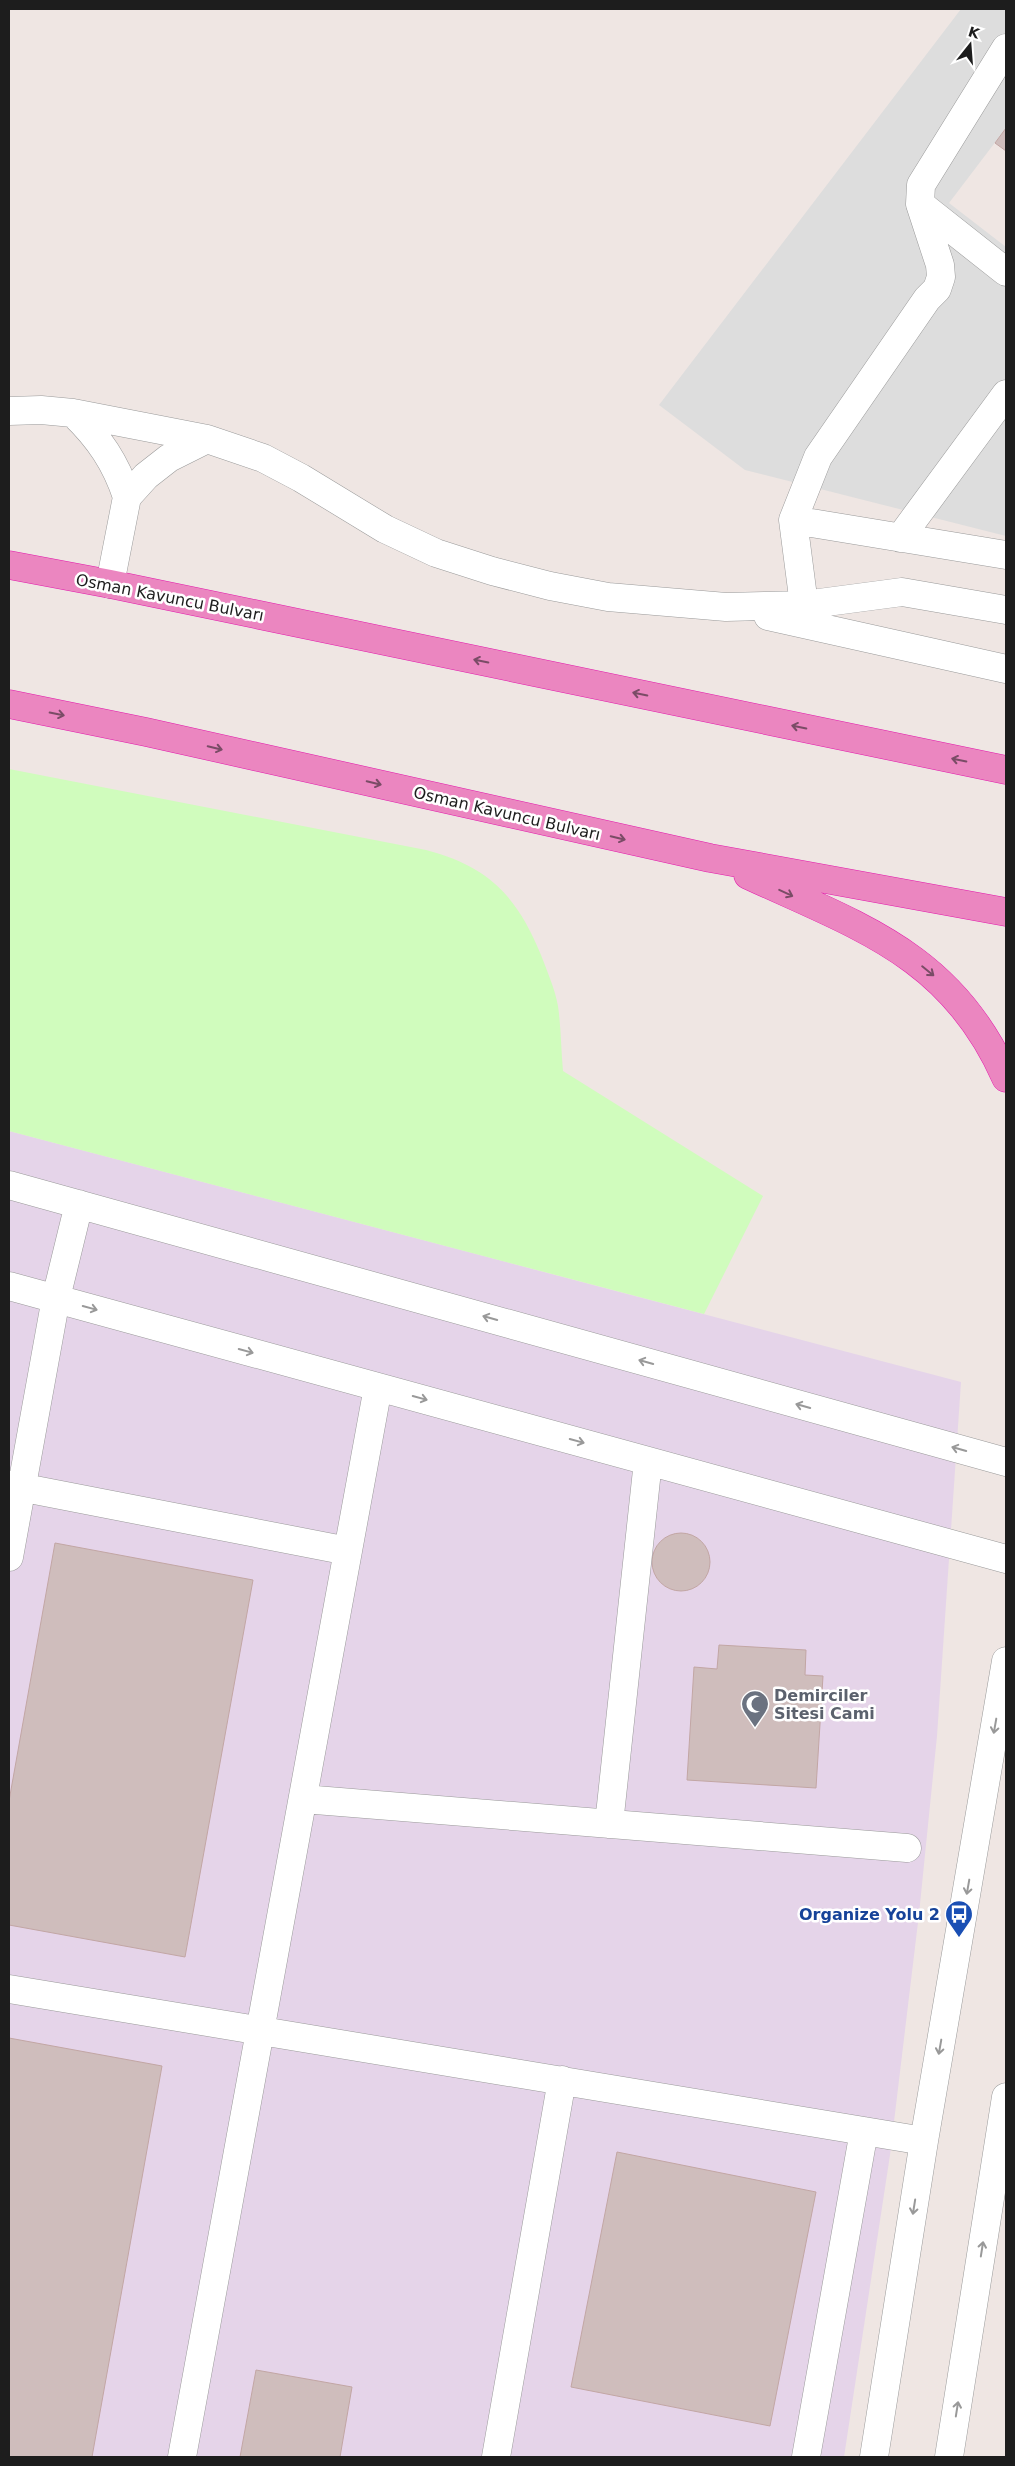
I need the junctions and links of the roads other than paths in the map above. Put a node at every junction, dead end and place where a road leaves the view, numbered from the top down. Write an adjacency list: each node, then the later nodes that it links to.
1 (1006, 48): 2 (street)
2 (920, 204): 3 (street); 9 (street)
3 (1006, 272)
4 (1006, 394): 10 (street)
5 (9, 411): 6 (street)
6 (73, 413): 7 (street); 8 (street)
7 (207, 439): 8 (street); 15 (street)
8 (127, 497): 13 (street)
9 (794, 520): 10 (street); 14 (street)
10 (900, 538): 11 (street)
11 (1006, 555)
12 (9, 565): 13 (highway, Osman Kavuncu Bulvarı)
13 (110, 584): 19 (highway, Osman Kavuncu Bulvarı, one-way to 13)
14 (804, 605): 15 (street); 16 (street)
15 (726, 607): 17 (street)
16 (1006, 610)
17 (1006, 668)
18 (9, 704): 20 (highway, Osman Kavuncu Bulvarı, one-way to 20)
19 (1006, 770)
20 (710, 858): 21 (highway, Osman Kavuncu Bulvarı); 22 (highway, one-way to 22)
21 (1006, 912)
22 (1006, 1078)
23 (9, 1185): 24 (street)
24 (79, 1204): 26 (street); 29 (street, one-way to 24)
25 (9, 1286): 26 (street)
26 (56, 1298): 27 (street, one-way to 27); 30 (street)
27 (378, 1387): 28 (street, one-way to 28); 31 (street)
28 (648, 1461): 33 (street); 36 (street)
29 (1006, 1462)
30 (15, 1486): 31 (street); 32 (street)
31 (348, 1551): 35 (street)
32 (9, 1557)
33 (1006, 1559)
34 (1006, 1661): 43 (street, one-way to 43)
35 (302, 1800): 36 (street); 39 (street)
36 (609, 1824): 37 (street)
37 (907, 1848)
38 (9, 1989): 39 (street)
39 (260, 2030): 40 (street); 44 (street)
40 (562, 2080): 42 (street); 45 (street)
41 (1006, 2097): 48 (street, one-way to 41)
42 (864, 2131): 43 (street); 46 (street)
43 (924, 2141): 47 (street, one-way to 47)
44 (182, 2457)
45 (496, 2457)
46 (806, 2457)
47 (874, 2457)
48 (949, 2457)

